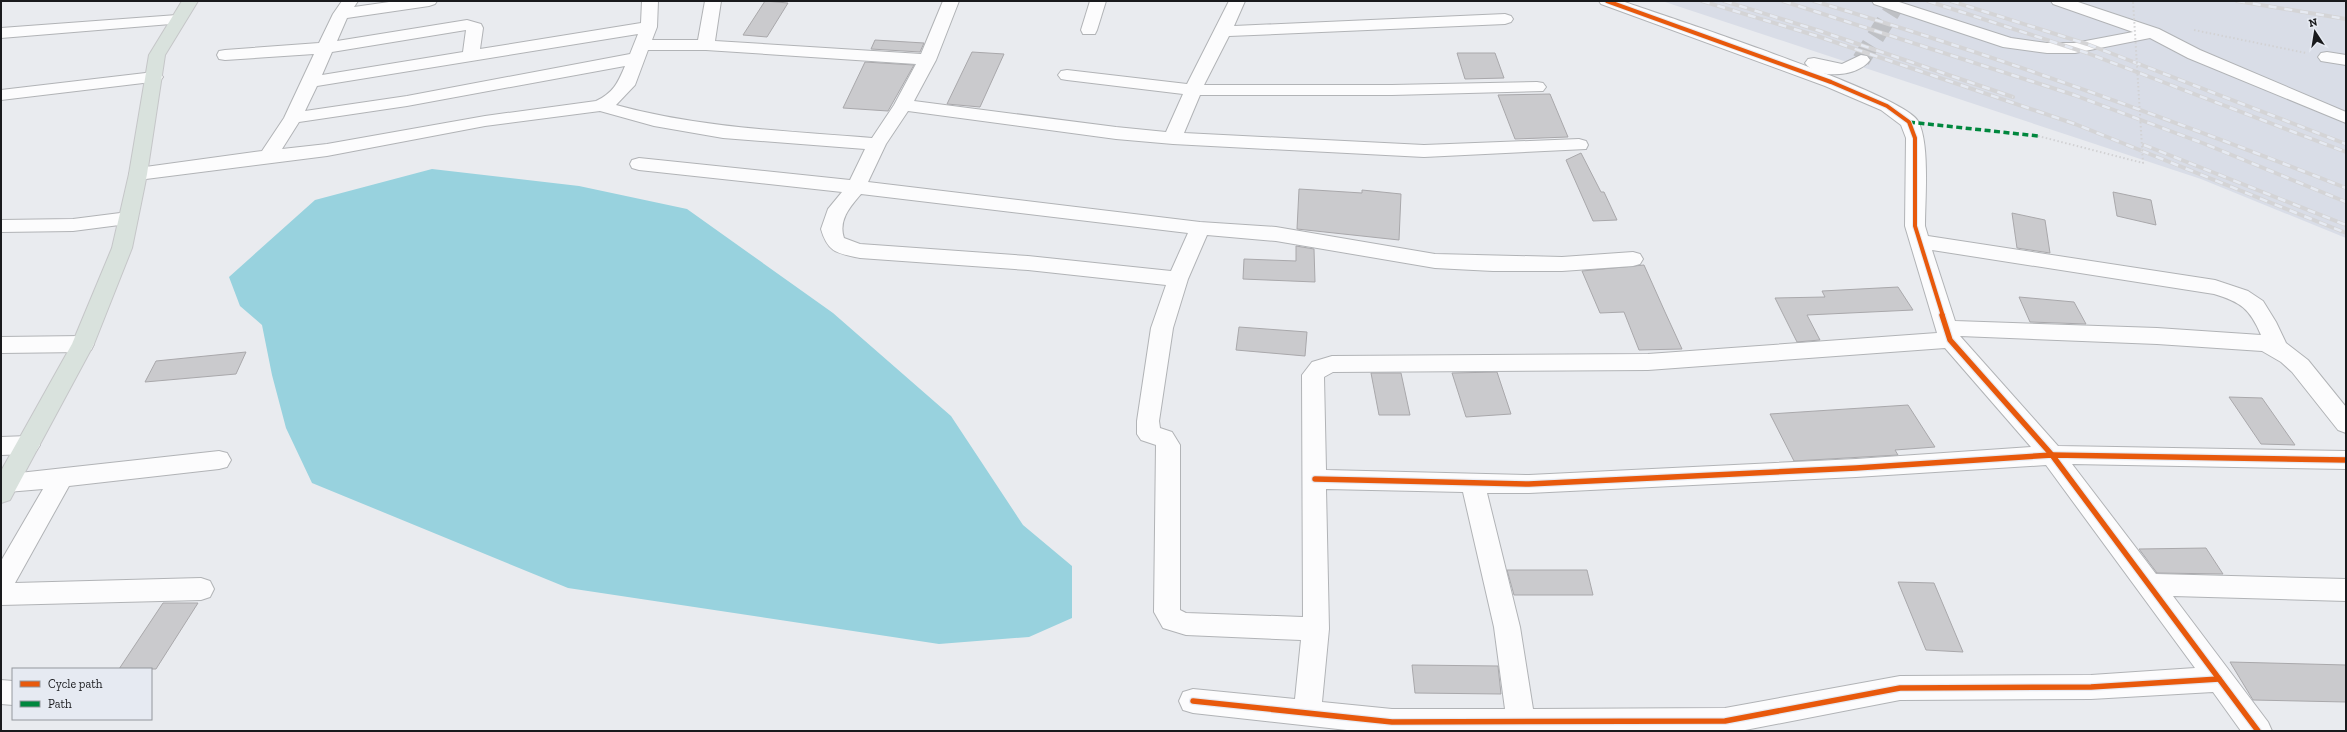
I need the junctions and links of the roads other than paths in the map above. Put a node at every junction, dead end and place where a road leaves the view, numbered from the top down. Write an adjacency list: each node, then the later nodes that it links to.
1 (190, 1): 14 (main road)
2 (429, 1): 12 (street)
3 (650, 1): 15 (street)
4 (713, 1): 20 (street)
5 (951, 1): 26 (street)
6 (1098, 1): 16 (street)
7 (1237, 1): 17 (street)
8 (1606, 1): 49 (street)
9 (1642, 1): 27 (street)
10 (1880, 1): 19 (street)
11 (2059, 1): 19 (street)
12 (346, 7): 21 (street)
13 (1505, 19): 17 (street)
14 (177, 20): 18 (street); 30 (main road)
15 (649, 27): 22 (street); 24 (street)
16 (1089, 30)
17 (1224, 31): 33 (street)
18 (1, 33)
19 (2153, 33): 38 (street)
20 (706, 45): 22 (street); 26 (street)
21 (325, 48): 23 (street); 24 (street); 31 (street)
22 (641, 52): 36 (street); 37 (street)
23 (225, 55)
24 (471, 56): 31 (street)
25 (2326, 57): 28 (street)
26 (927, 60): 35 (street)
27 (1861, 60)
28 (2346, 60)
29 (1067, 76): 33 (street)
30 (154, 77): 34 (street); 44 (main road)
31 (309, 82): 37 (street)
32 (1537, 87): 33 (street)
33 (1193, 90): 39 (street)
34 (1, 95)
35 (903, 105): 39 (street); 40 (street)
36 (600, 106): 40 (street); 42 (street)
37 (294, 118): 42 (street)
38 (2346, 118)
39 (1173, 138): 41 (street)
40 (877, 144): 45 (street)
41 (1579, 145)
42 (268, 157): 44 (street)
43 (639, 164): 45 (street)
44 (138, 174): 46 (main road)
45 (856, 187): 48 (street); 51 (street)
46 (128, 218): 47 (street); 53 (main road)
47 (1, 226)
48 (1200, 228): 50 (street); 51 (street)
49 (1919, 241): 52 (street); 55 (street)
50 (1633, 259)
51 (1178, 279): 71 (street)
52 (1948, 334): 55 (street); 59 (street); 63 (street)
53 (83, 344): 54 (street); 57 (main road)
54 (1, 345)
55 (2276, 346): 56 (street)
56 (2346, 424)
57 (28, 445): 58 (street); 65 (main road)
58 (1, 446)
59 (2052, 455): 61 (street); 64 (street); 67 (street)
60 (219, 460): 62 (street)
61 (2346, 460)
62 (62, 477): 65 (street); 66 (street)
63 (1315, 479): 64 (street); 71 (street)
64 (1473, 482): 77 (street)
65 (4, 488)
66 (1, 584)
67 (2149, 585): 69 (street); 72 (street)
68 (201, 589): 70 (street)
69 (2346, 590)
70 (1, 594)
71 (1316, 629): 76 (street)
72 (2220, 679): 77 (street); 78 (street)
73 (1, 692): 74 (street)
74 (12, 693)
75 (1192, 701): 76 (street)
76 (1308, 714): 77 (street)
77 (1521, 722)
78 (2258, 731)

